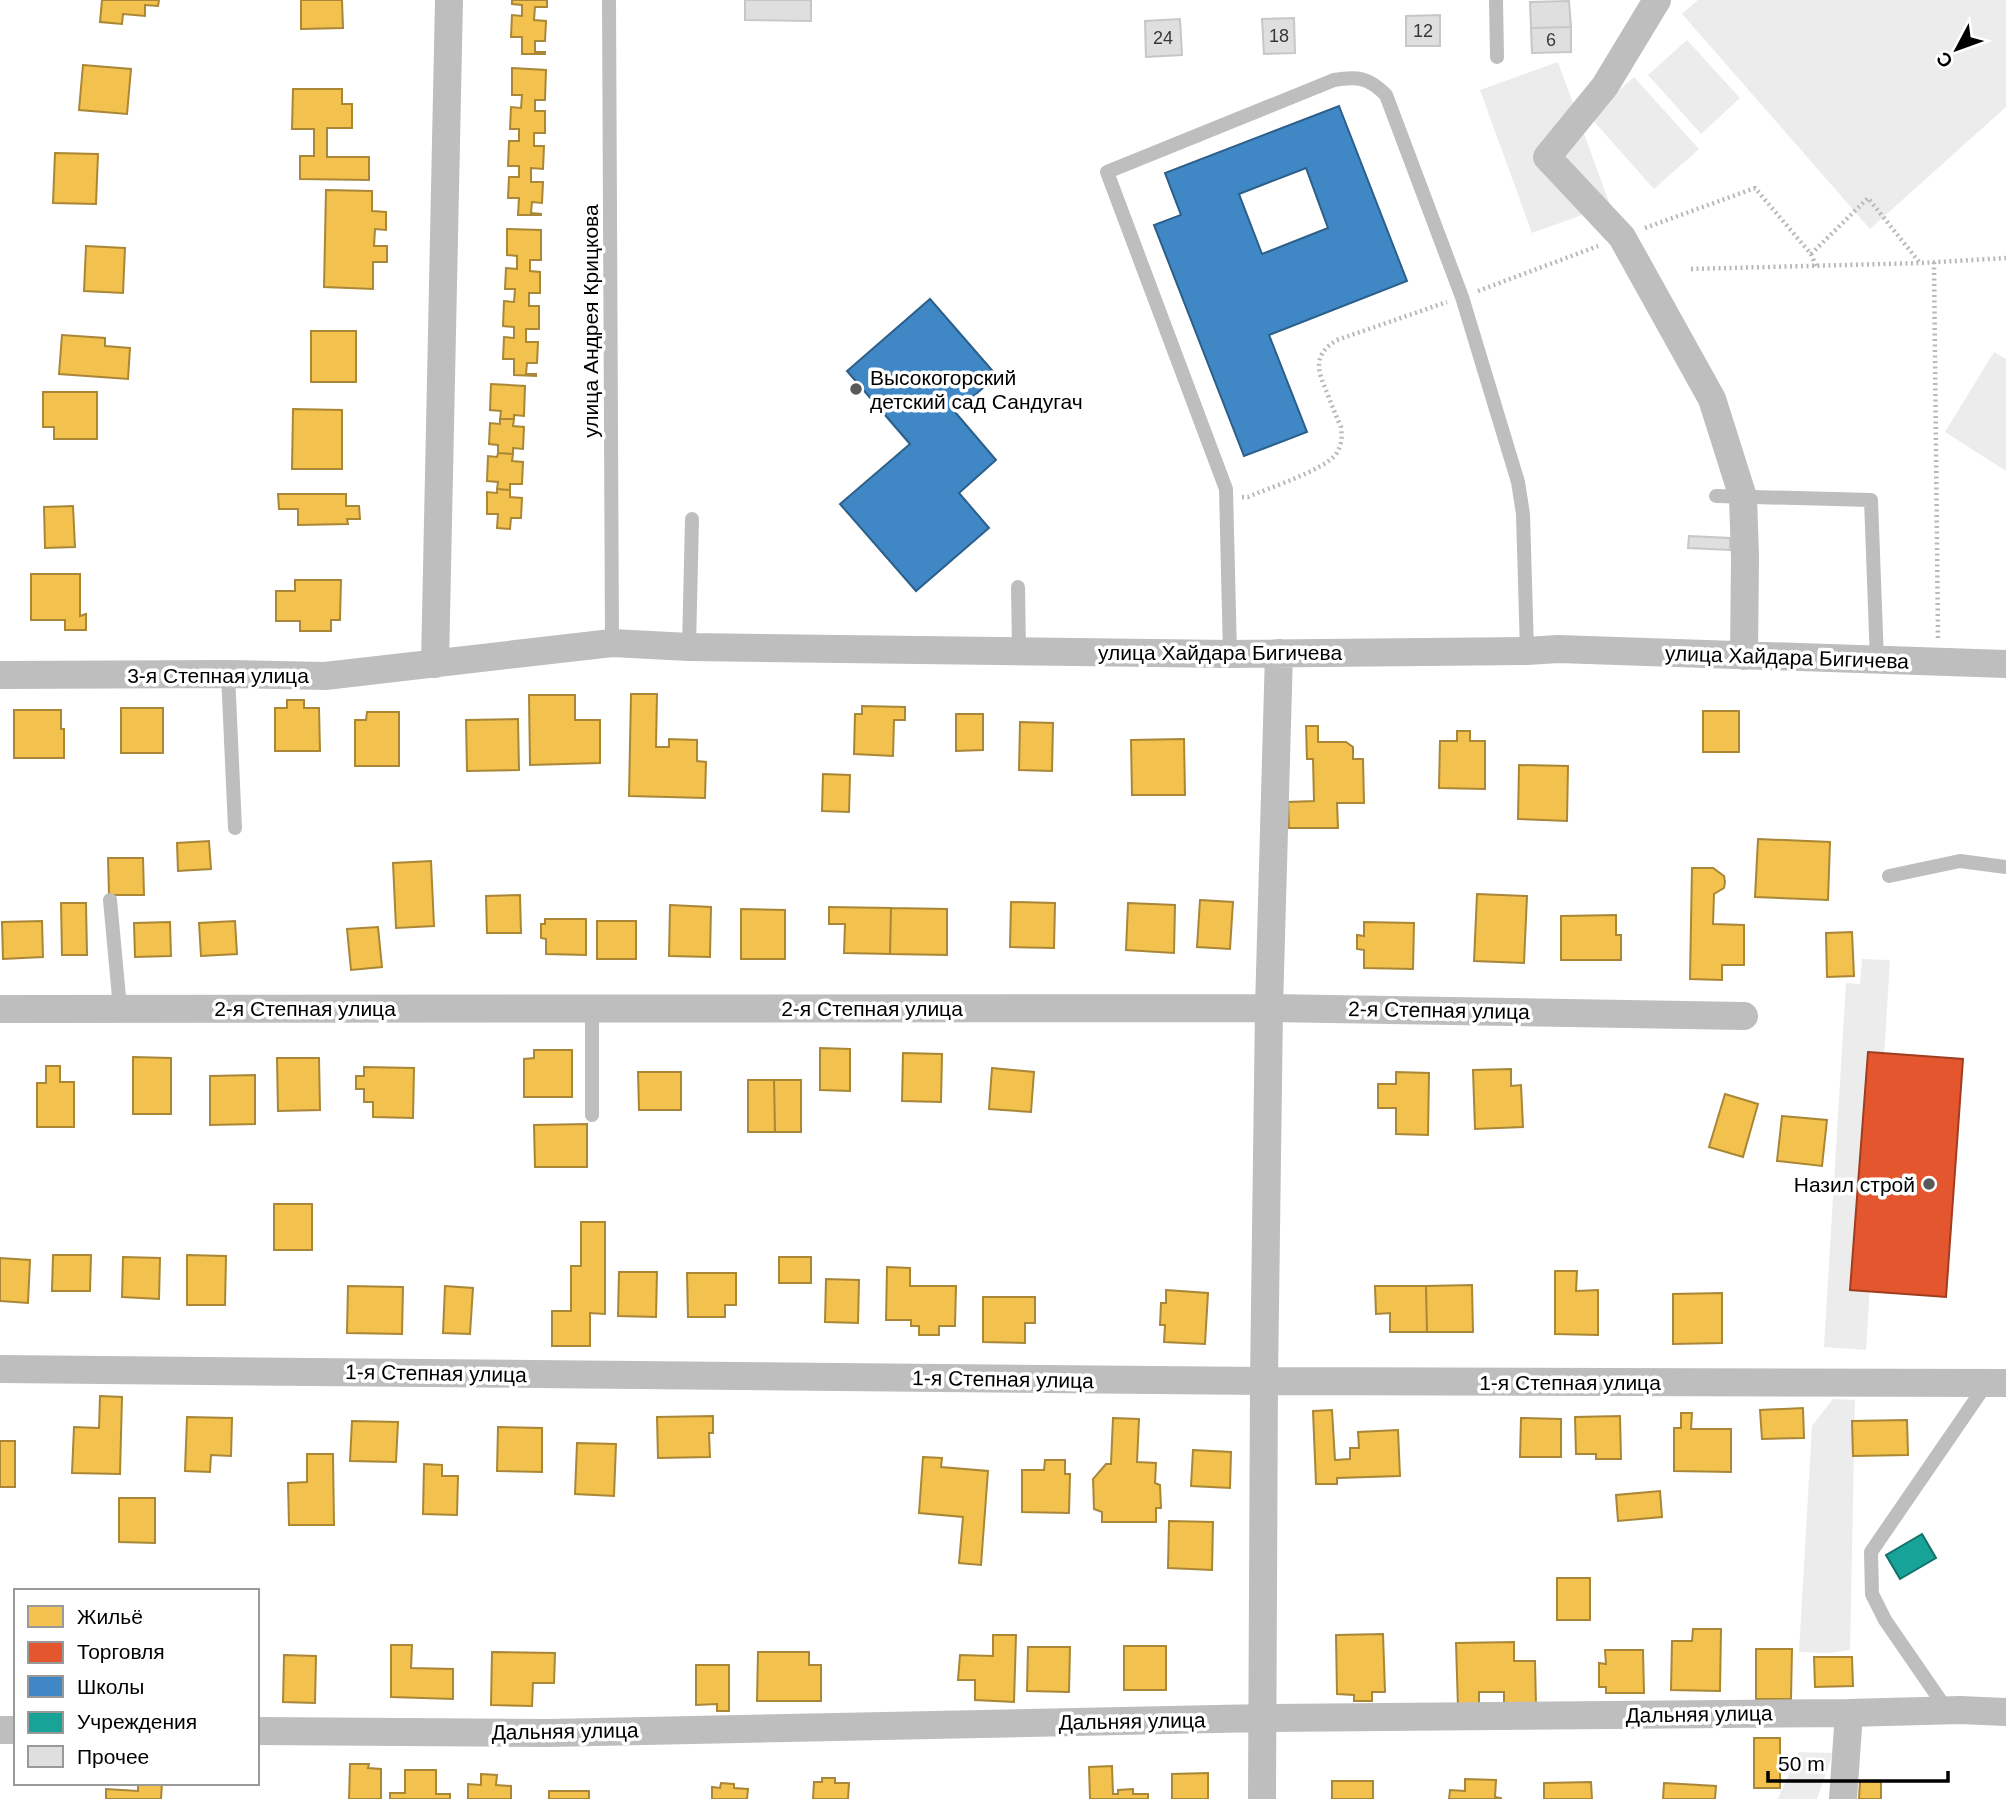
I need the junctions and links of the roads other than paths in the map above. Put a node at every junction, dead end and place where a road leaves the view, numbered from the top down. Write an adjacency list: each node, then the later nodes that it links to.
1 (449, 0): 18 (street)
2 (609, 0): 10 (lane, улица Андрея Крицкова)
3 (1496, 0): 5 (lane)
4 (1657, 0): 7 (street)
5 (1497, 57)
6 (1716, 496): 7 (lane)
7 (1744, 497): 16 (street); 17 (lane)
8 (692, 519): 11 (lane)
9 (1018, 587): 12 (lane)
10 (612, 643): 11 (street, улица Хайдара Бигичева); 18 (street, улица Хайдара Бигичева)
11 (689, 647): 12 (street, улица Хайдара Бигичева)
12 (1019, 651): 15 (street, улица Хайдара Бигичева)
13 (1527, 651): 14 (street, улица Хайдара Бигичева); 15 (lane); 16 (street, улица Хайдара Бигичева)
14 (1279, 653): 15 (street, улица Хайдара Бигичева); 26 (street)
15 (1230, 654)
16 (1744, 656): 17 (street, улица Хайдара Бигичева)
17 (1877, 661): 19 (street, улица Хайдара Бигичева)
18 (435, 664): 20 (street, 3-я Степная улица)
19 (2006, 664)
20 (228, 674): 21 (street, 3-я Степная улица); 22 (lane)
21 (0, 675)
22 (235, 828)
23 (2006, 867): 24 (lane)
24 (1889, 876)
25 (110, 900): 27 (lane)
26 (1269, 1007): 28 (street, 2-я Степная улица); 30 (street, 2-я Степная улица); 33 (street)
27 (120, 1008): 28 (street, 2-я Степная улица); 29 (street, 2-я Степная улица)
28 (592, 1008): 31 (lane)
29 (0, 1009)
30 (1744, 1016)
31 (592, 1115)
32 (0, 1369): 33 (street, 1-я Степная улица)
33 (1264, 1381): 34 (street, 1-я Степная улица); 39 (street)
34 (1996, 1383): 35 (lane); 36 (lane)
35 (1937, 1454)
36 (1947, 1710): 37 (street, Дальняя улица); 38 (street, Дальняя улица)
37 (2006, 1712)
38 (1849, 1713): 39 (street, Дальняя улица); 42 (street)
39 (1263, 1718): 40 (street, Дальняя улица); 41 (street)
40 (259, 1731)
41 (1262, 1799)
42 (1843, 1799)

